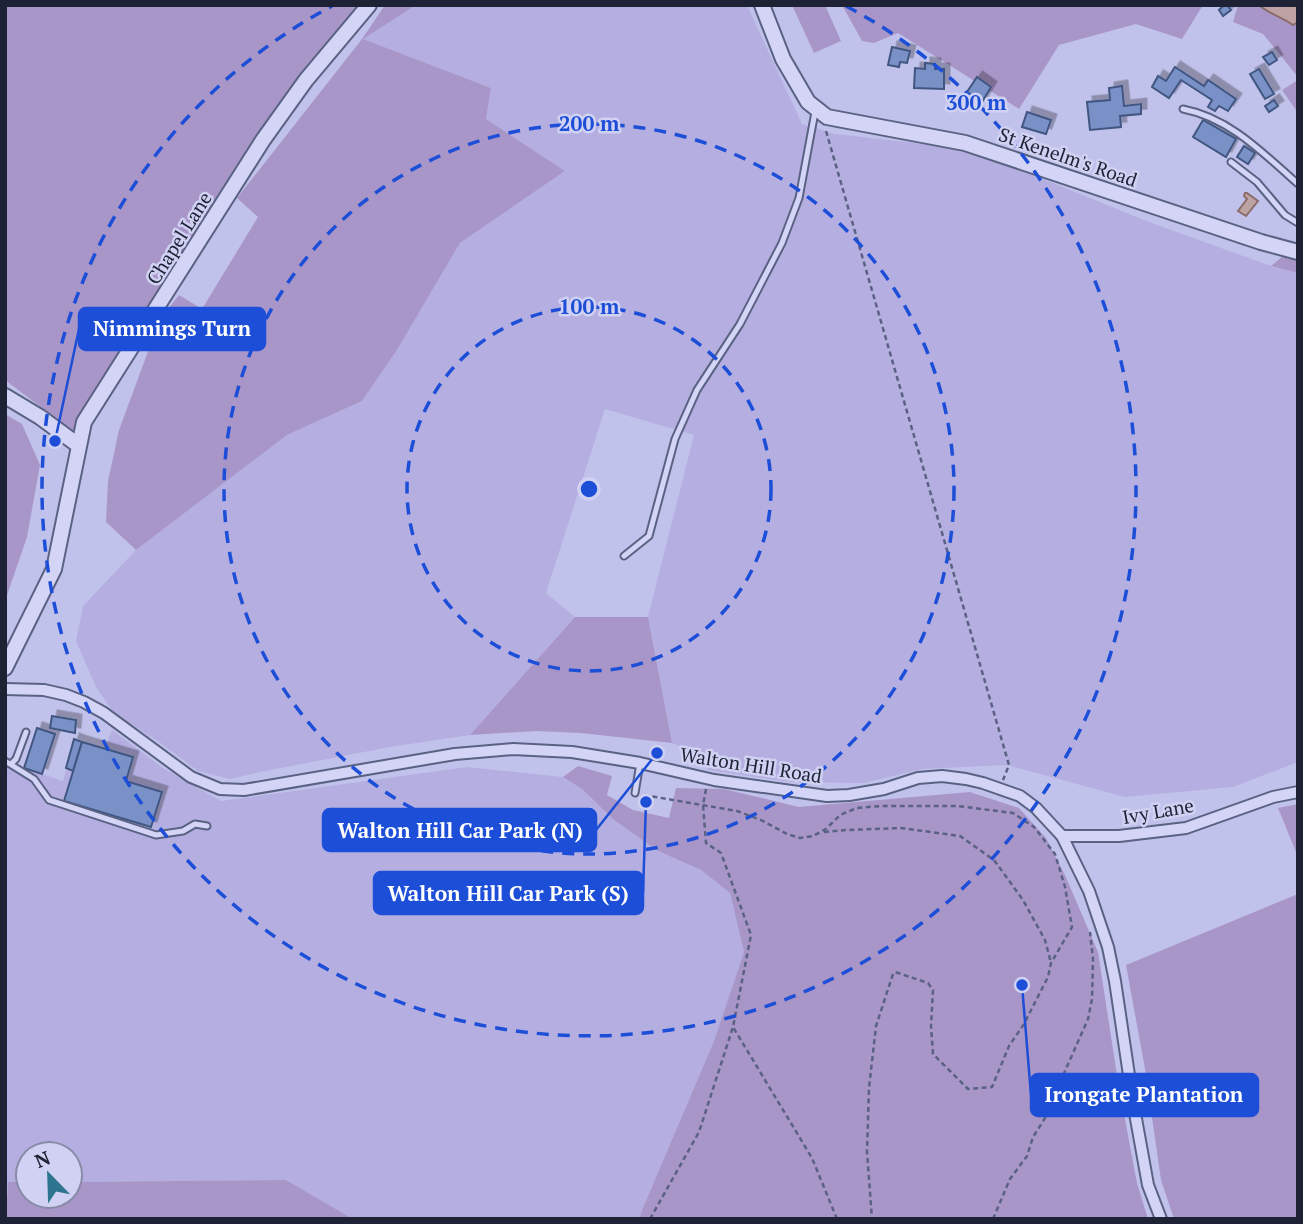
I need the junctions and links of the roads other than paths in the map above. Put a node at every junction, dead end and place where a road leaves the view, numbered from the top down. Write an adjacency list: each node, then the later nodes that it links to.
1 (369, 5): 10 (street, Chapel Lane)
2 (762, 5): 4 (street)
3 (1183, 109): 6 (lane)
4 (821, 113): 8 (street, St Kenelm's Road); 11 (lane)
5 (1231, 162): 7 (lane)
6 (1298, 184)
7 (1298, 223)
8 (1298, 252)
9 (5, 396): 10 (street)
10 (78, 445): 12 (street, Chapel Lane)
11 (624, 556)
12 (5, 668)
13 (5, 690): 16 (street, Walton Hill Road)
14 (26, 732): 15 (lane)
15 (8, 762): 19 (lane)
16 (640, 763): 18 (lane); 20 (street, Walton Hill Road)
17 (1298, 792): 20 (street, Ivy Lane)
18 (635, 793)
19 (207, 826)
20 (1062, 836): 21 (street, Walton Hill Road)
21 (1161, 1219)

